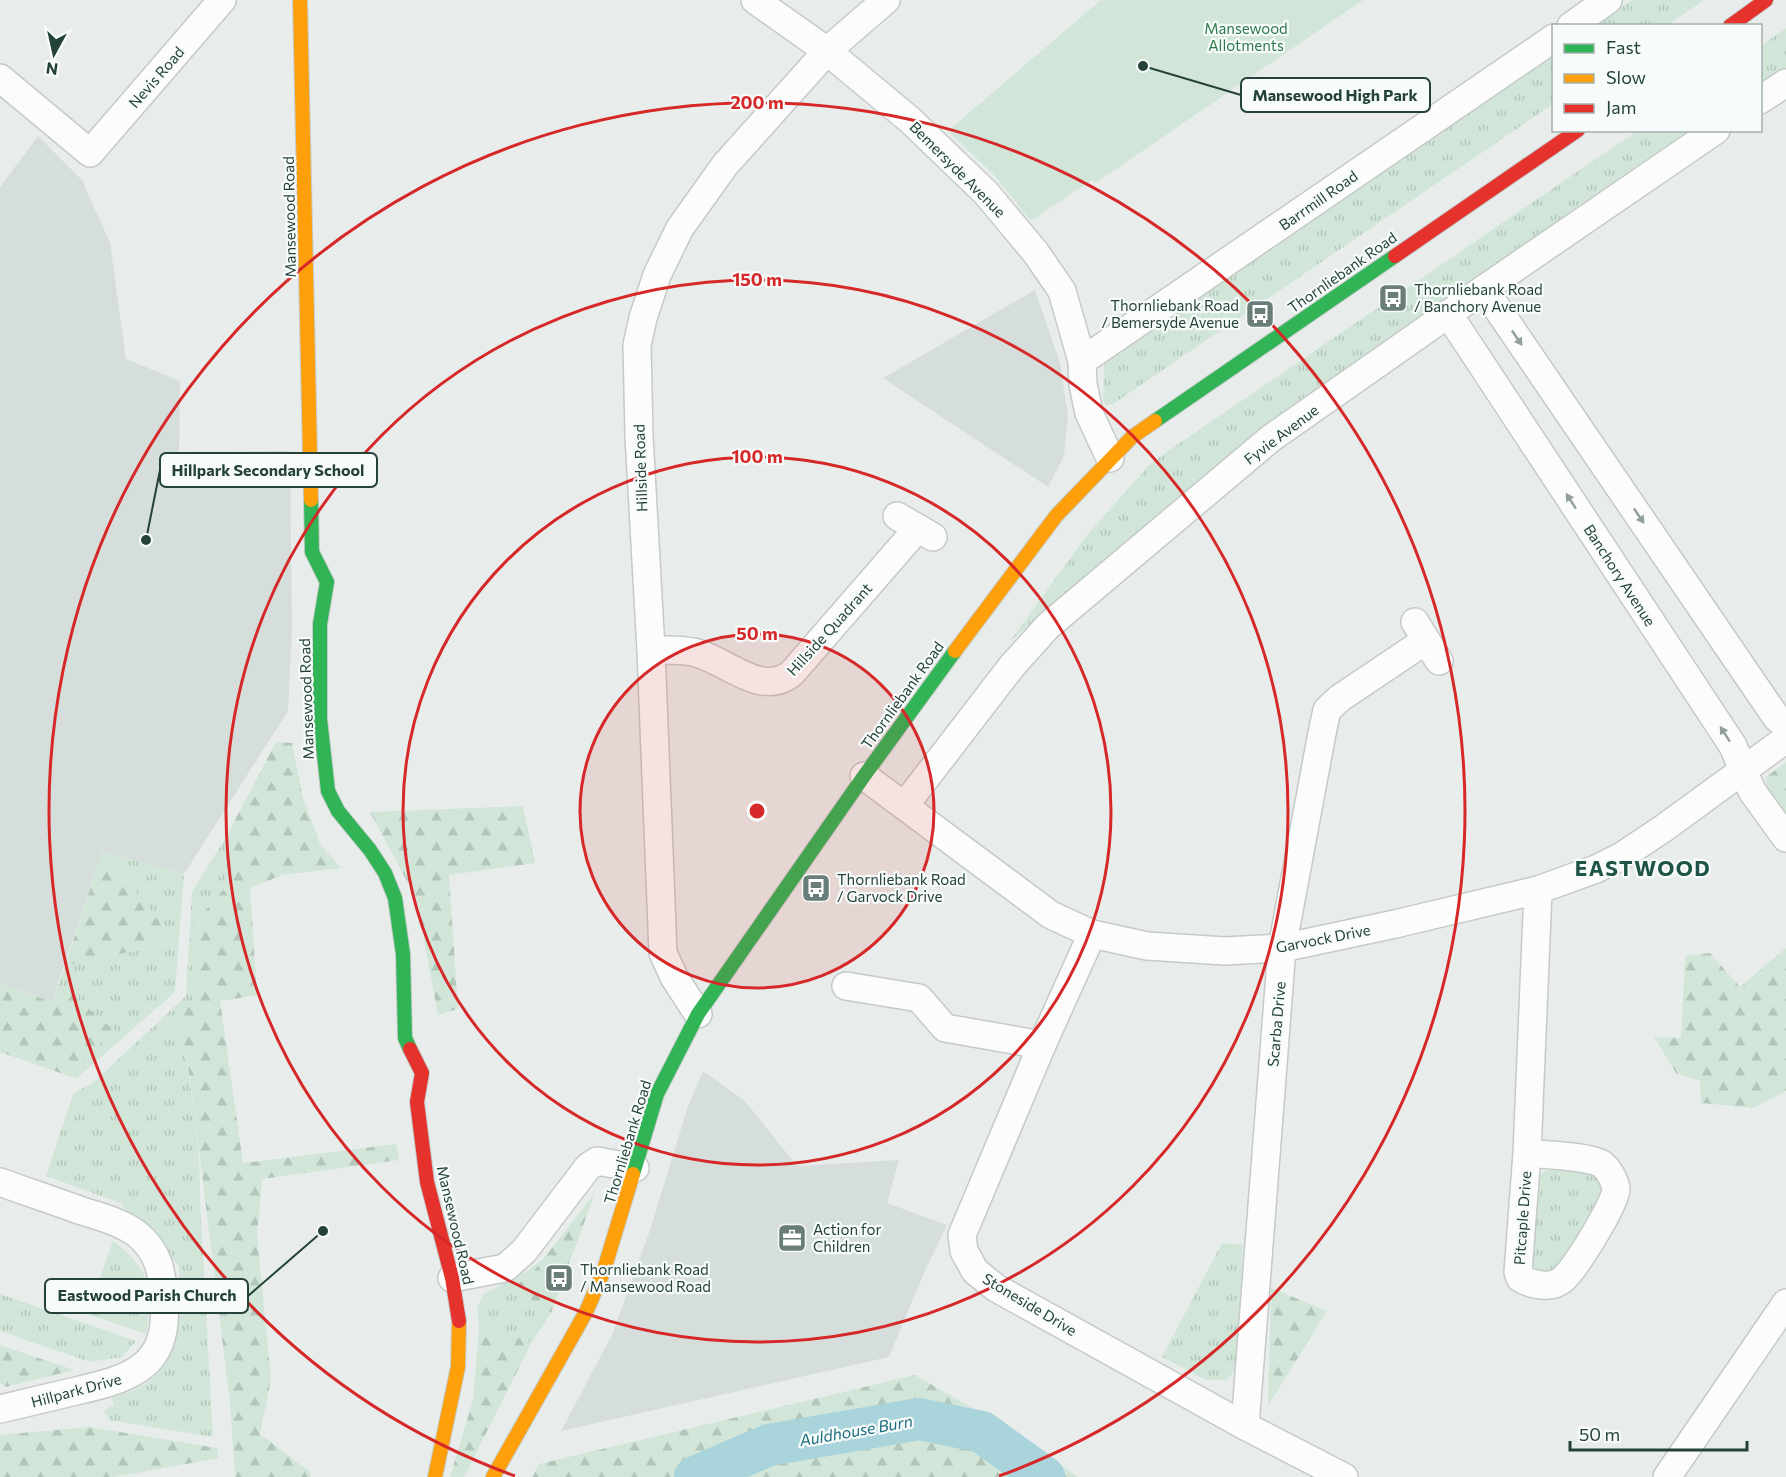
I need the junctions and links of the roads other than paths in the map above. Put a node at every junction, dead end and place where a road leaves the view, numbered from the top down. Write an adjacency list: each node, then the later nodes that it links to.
1 (222, 0): 11 (street, Nevis Road)
2 (300, 0): 38 (main road, Mansewood Road)
3 (755, 0): 10 (street, Bemersyde Avenue)
4 (886, 0): 10 (street, Hillside Road)
5 (1608, 0): 7 (street)
6 (1766, 0): 8 (main road)
7 (1574, 24)
8 (1733, 24)
9 (1552, 39): 18 (street, Barrmill Road)
10 (827, 51): 18 (street, Bemersyde Avenue); 22 (street, Hillside Road)
11 (0, 78)
12 (1786, 83): 13 (street)
13 (1762, 99)
14 (1575, 132): 19 (main road, Thornliebank Road)
15 (1713, 132): 16 (street, Fyvie Avenue)
16 (1484, 289): 17 (street, Fyvie Avenue); 23 (street, one-way to 23)
17 (1449, 315): 25 (street, Banchory Avenue, one-way to 17); 27 (street, Fyvie Avenue)
18 (1083, 362): 19 (street, Bemersyde Avenue)
19 (1110, 458): 26 (main road, Thornliebank Road)
20 (917, 527): 22 (street, Hillside Quadrant)
21 (1426, 642): 31 (street, Scarba Drive)
22 (651, 650): 33 (street, Hillside Road)
23 (1786, 726)
24 (1786, 739): 25 (street, Garvock Drive)
25 (1743, 772): 28 (street, Banchory Avenue); 29 (street, Garvock Drive)
26 (864, 776): 27 (street, Garvock Drive); 33 (main road, Thornliebank Road)
27 (905, 805): 30 (street, Garvock Drive)
28 (1786, 838)
29 (1538, 890): 31 (street, Garvock Drive); 35 (street, Pitcaple Drive)
30 (1092, 934): 31 (street, Garvock Drive); 34 (street, Stoneside Drive)
31 (1282, 948): 41 (street, Scarba Drive)
32 (846, 986): 34 (street)
33 (698, 1014): 36 (main road, Thornliebank Road)
34 (1042, 1045): 41 (street, Stoneside Drive)
35 (1527, 1154): 35 (street, Pitcaple Drive)
36 (635, 1168): 38 (street); 43 (main road, Thornliebank Road)
37 (0, 1182): 40 (street, Hillpark Drive)
38 (452, 1278): 42 (main road, Mansewood Road)
39 (1786, 1303): 45 (street)
40 (0, 1409)
41 (1245, 1426): 44 (street, Stoneside Drive)
42 (435, 1477)
43 (493, 1477)
44 (1344, 1477)
45 (1667, 1477)

